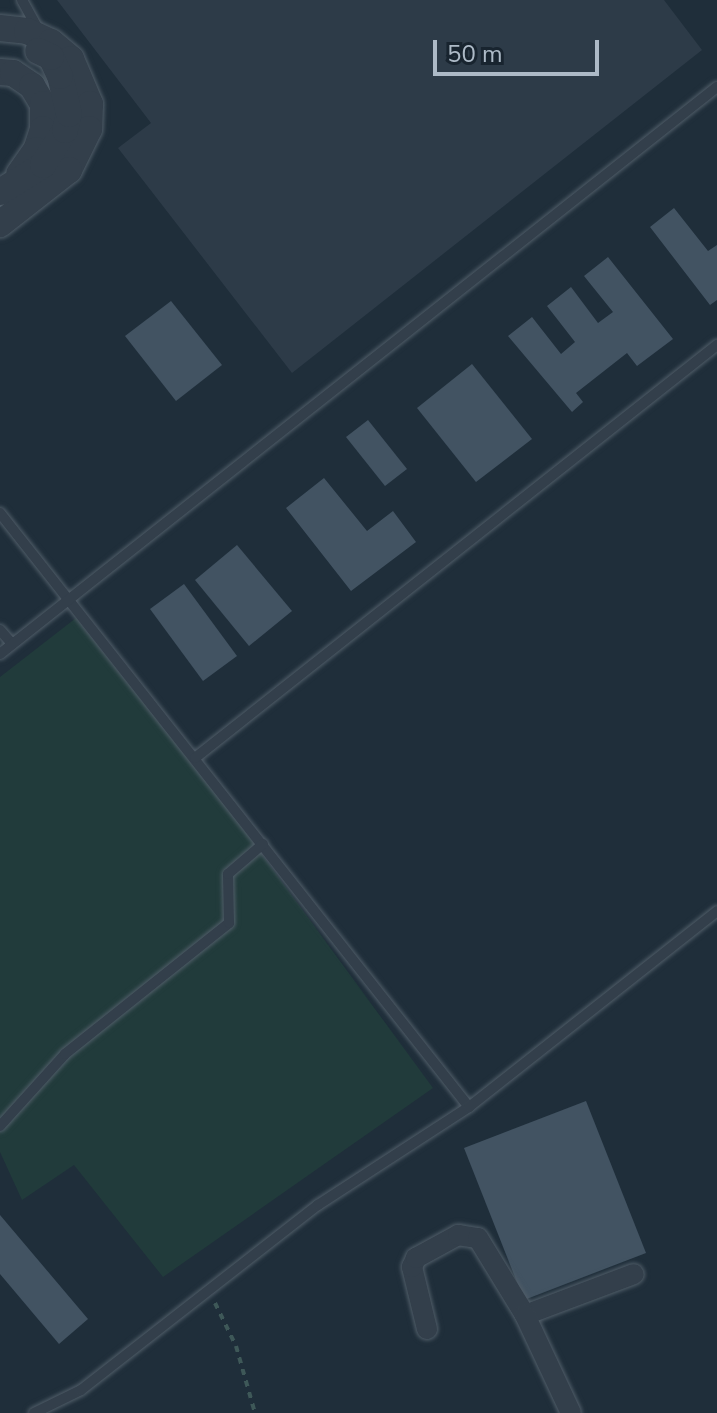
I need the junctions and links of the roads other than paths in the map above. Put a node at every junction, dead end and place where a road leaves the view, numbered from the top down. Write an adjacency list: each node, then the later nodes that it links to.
1 (22, 0): 2 (lane)
2 (36, 25)
3 (0, 28): 8 (street)
4 (0, 43): 7 (street)
5 (0, 72): 7 (street)
6 (717, 87): 11 (lane)
7 (8, 186)
8 (0, 224)
9 (717, 345): 15 (lane)
10 (0, 513): 11 (lane)
11 (70, 599): 13 (lane); 15 (lane)
12 (0, 630): 13 (lane)
13 (12, 644): 14 (lane)
14 (0, 654)
15 (195, 758): 16 (lane)
16 (263, 844): 18 (lane); 19 (lane)
17 (717, 911): 18 (lane)
18 (469, 1107): 23 (lane)
19 (0, 1126)
20 (634, 1274): 21 (street)
21 (525, 1315): 22 (street); 24 (street)
22 (427, 1329)
23 (34, 1413)
24 (571, 1413)

